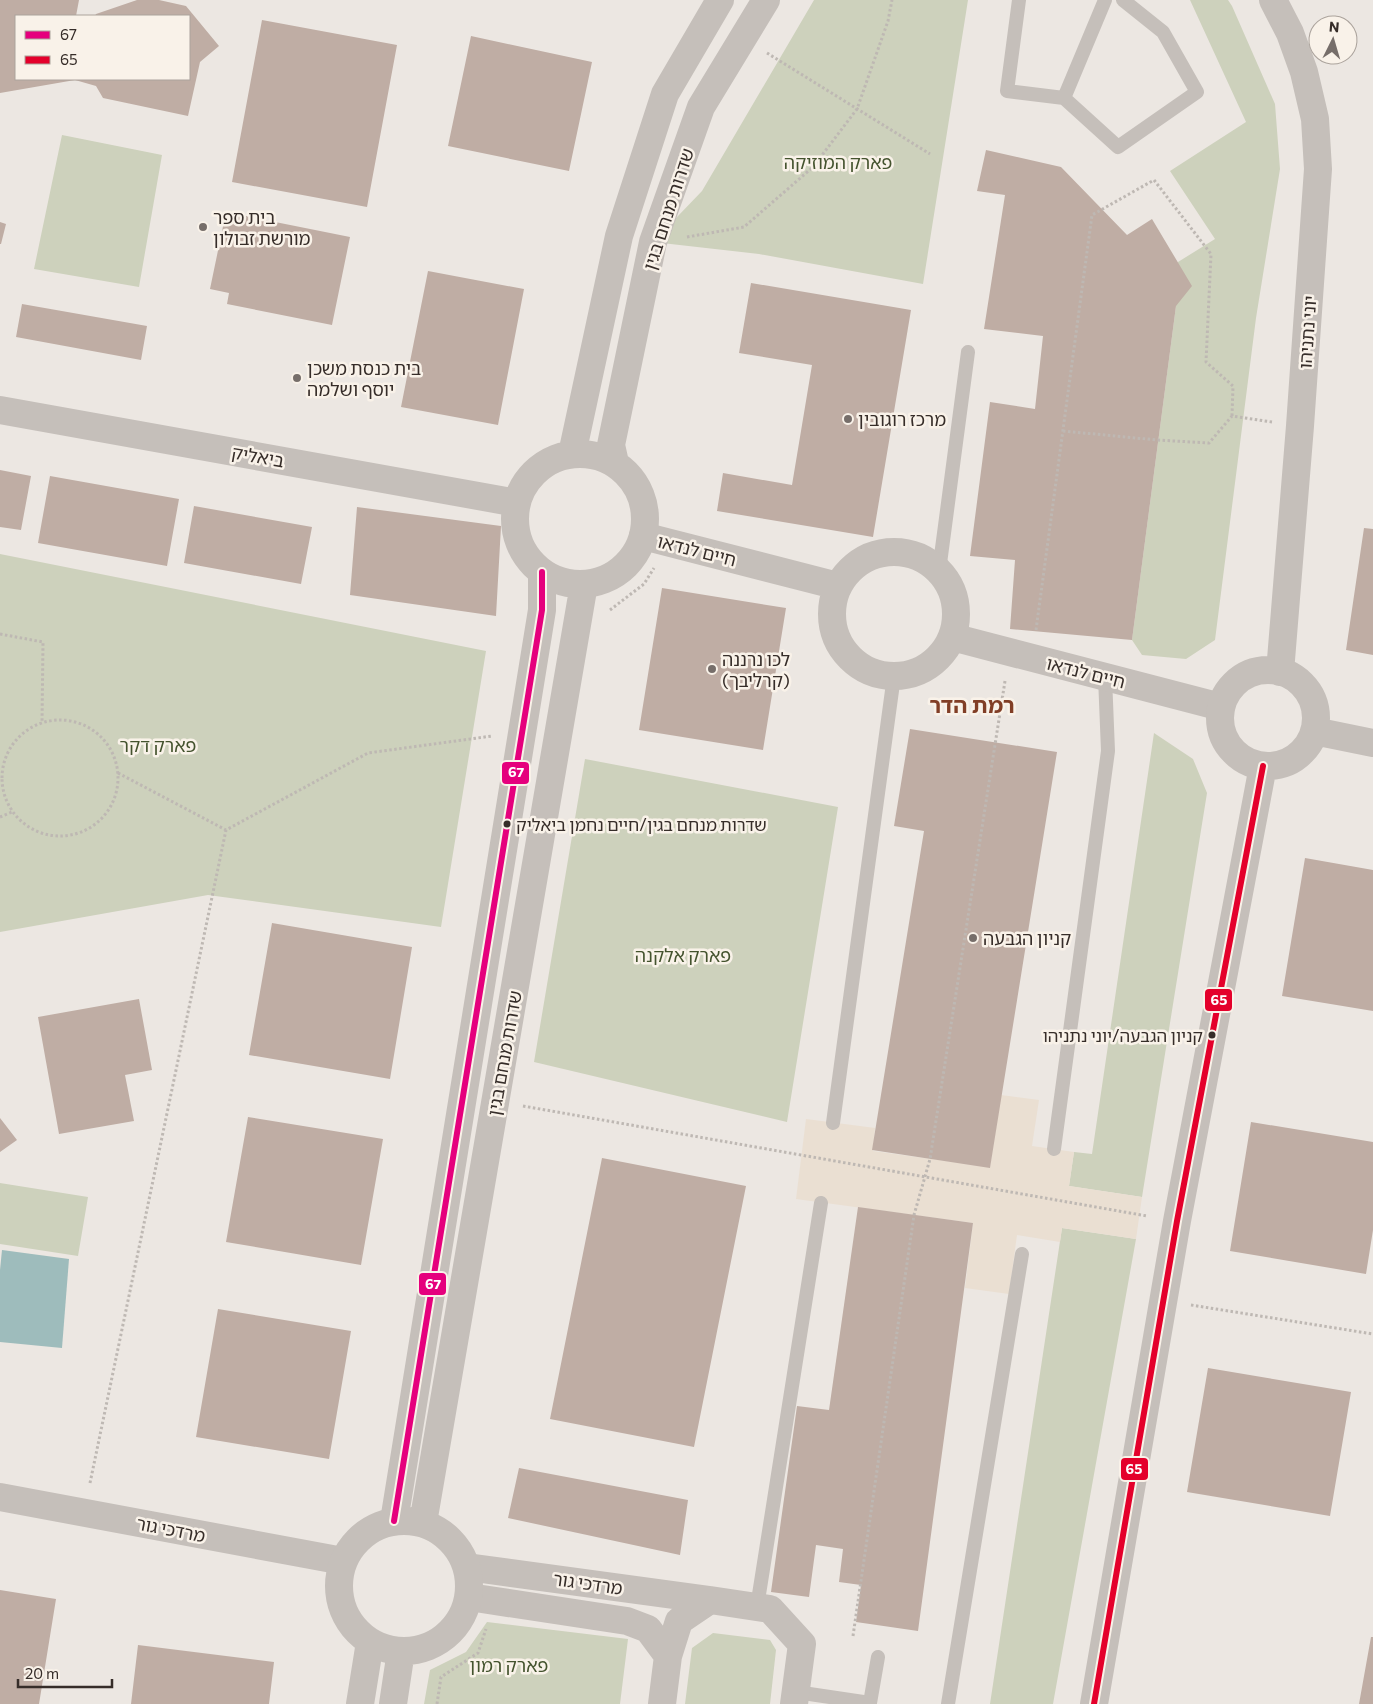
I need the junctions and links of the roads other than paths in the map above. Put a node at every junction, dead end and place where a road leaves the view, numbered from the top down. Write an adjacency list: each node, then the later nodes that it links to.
1 (720, 0): 10 (street, שדרות מנחם בגין)
2 (766, 0): 11 (street, שדרות מנחם בגין)
3 (1018, 0): 7 (lane)
4 (1104, 0): 7 (lane)
5 (1124, 0): 7 (lane)
6 (1273, 0): 19 (street, יוני נתניהו)
7 (1064, 98)
8 (968, 352): 14 (lane)
9 (0, 410): 12 (street, ביאליק)
10 (572, 454): 11 (street); 12 (street)
11 (615, 463): 13 (street)
12 (517, 503): 15 (street)
13 (643, 536): 16 (street); 17 (street, חיים לנדאו)
14 (939, 571): 17 (street); 18 (street)
15 (542, 572): 16 (street); 31 (street, שדרות מנחם בגין)
16 (584, 584): 32 (street, שדרות מנחם בגין)
17 (838, 586): 20 (street)
18 (952, 637): 20 (street); 21 (street, חיים לנדאו)
19 (1280, 672): 22 (street); 23 (street)
20 (894, 676): 26 (lane)
21 (1105, 677): 22 (street, חיים לנדאו); 27 (lane)
22 (1221, 707): 25 (street)
23 (1314, 731): 24 (street); 25 (street)
24 (1373, 743)
25 (1263, 766): 48 (street)
26 (833, 1123)
27 (1054, 1149)
28 (821, 1203): 37 (lane)
29 (1022, 1254): 47 (lane)
30 (0, 1497): 33 (street, מרדכי גור)
31 (394, 1521): 32 (street); 33 (street)
32 (423, 1523): 34 (street)
33 (343, 1561): 38 (street)
34 (467, 1567): 35 (street); 36 (street, מרדכי גור)
35 (481, 1599): 39 (street); 40 (street, מרדכי גור)
36 (710, 1600): 37 (street, מרדכי גור); 40 (street)
37 (757, 1607): 42 (street, מרדכי גור)
38 (370, 1642): 39 (street); 43 (street)
39 (401, 1651): 44 (street)
40 (668, 1656): 45 (street)
41 (878, 1657): 46 (lane)
42 (795, 1698): 46 (lane)
43 (360, 1704)
44 (393, 1704)
45 (662, 1704)
46 (870, 1704)
47 (948, 1704)
48 (1094, 1704)

